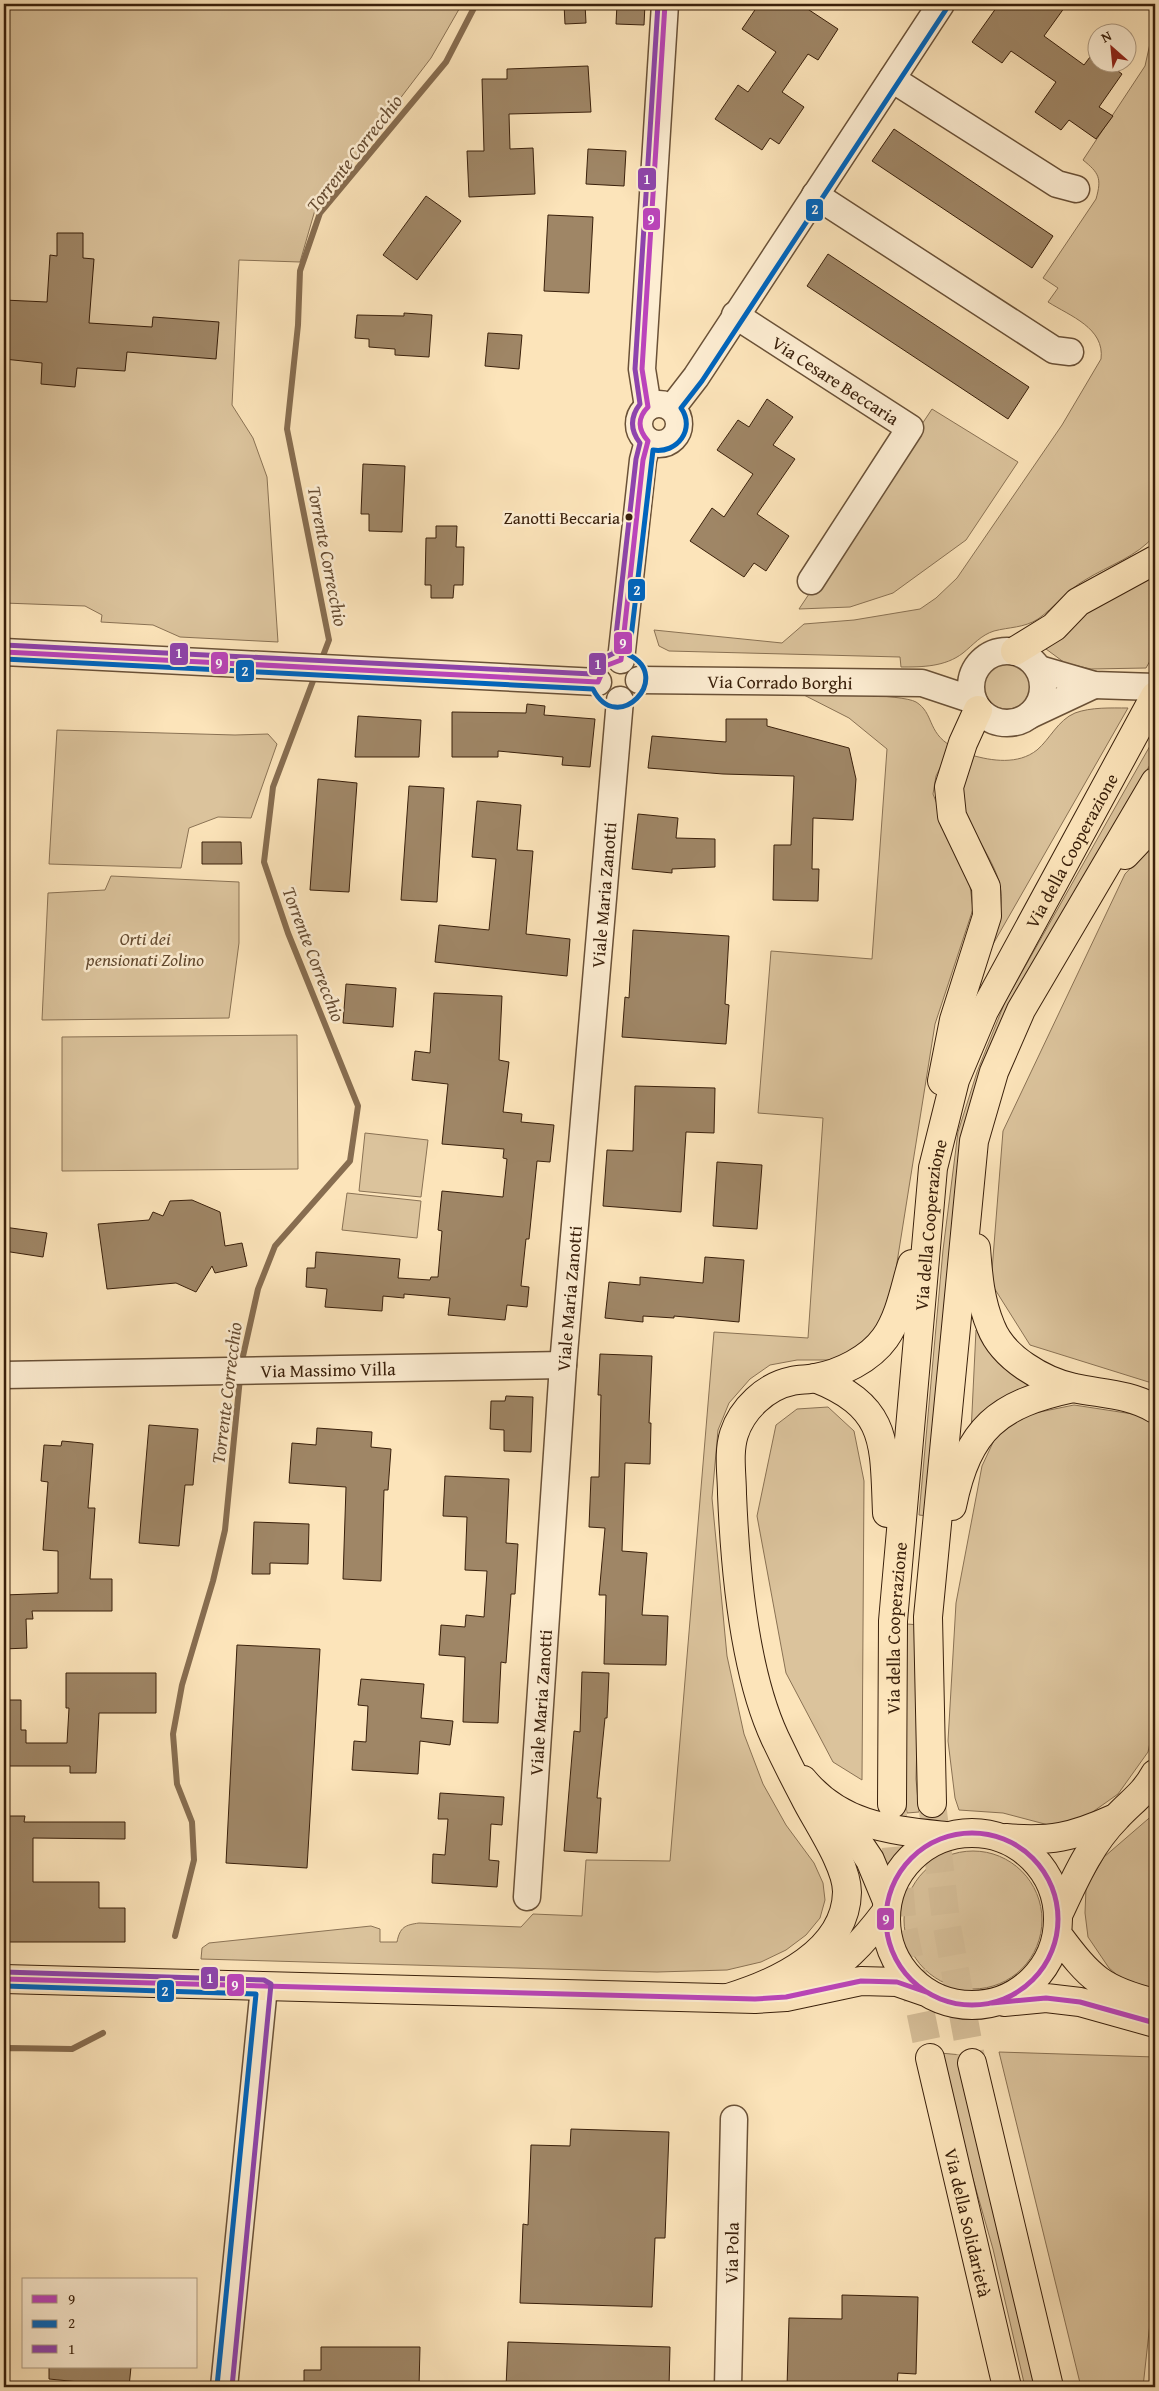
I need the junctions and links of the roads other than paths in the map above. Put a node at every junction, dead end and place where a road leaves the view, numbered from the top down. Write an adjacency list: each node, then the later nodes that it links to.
1 (665, 4): 8 (street)
2 (941, 4): 3 (street)
3 (892, 79): 4 (street); 5 (street)
4 (1076, 189)
5 (814, 195): 6 (street); 7 (street)
6 (735, 315): 8 (street); 11 (street, Via Cesare Beccaria)
7 (1070, 352)
8 (660, 408): 9 (street); 9 (street)
9 (648, 441): 15 (street)
10 (1155, 560): 12 (main road)
11 (811, 581)
12 (1015, 651): 14 (street); 16 (street)
13 (4, 652): 18 (street)
14 (986, 656): 19 (street, Via Corrado Borghi); 24 (street)
15 (621, 660): 17 (street); 18 (street)
16 (1039, 669): 20 (street); 25 (street)
17 (639, 680): 19 (street, Via Corrado Borghi); 23 (street)
18 (598, 682): 23 (street)
19 (922, 683): 24 (street, Via Corrado Borghi)
20 (1100, 685): 21 (street); 25 (street)
21 (1155, 687)
22 (1155, 696): 30 (main road, Via della Cooperazione)
23 (620, 700): 31 (street, Viale Maria Zanotti)
24 (975, 705): 25 (street); 30 (main road)
25 (1030, 715)
26 (1155, 782): 28 (main road, Via della Cooperazione)
27 (1155, 823): 28 (main road)
28 (1085, 902): 29 (main road, Via della Cooperazione)
29 (974, 1141): 34 (main road); 36 (main road, Via della Cooperazione)
30 (932, 1174): 33 (main road); 37 (main road, Via della Cooperazione)
31 (563, 1366): 32 (street, Via Massimo Villa); 46 (street, Viale Maria Zanotti)
32 (4, 1375)
33 (815, 1378): 37 (main road); 38 (main road)
34 (1073, 1388): 35 (main road); 36 (main road)
35 (1155, 1409)
36 (928, 1617): 40 (main road, Via della Cooperazione)
37 (893, 1621): 41 (main road, Via della Cooperazione)
38 (788, 1761): 42 (main road); 53 (main road)
39 (1155, 1774): 43 (main road)
40 (932, 1803)
41 (892, 1804)
42 (834, 1808): 44 (main road); 47 (main road)
43 (1117, 1817): 45 (main road); 48 (main road)
44 (945, 1836): 45 (main road); 47 (main road)
45 (1006, 1838): 48 (main road)
46 (527, 1898)
47 (887, 1906): 51 (main road); 52 (main road)
48 (1058, 1924): 54 (main road); 55 (main road)
49 (4, 1979): 50 (main road)
50 (264, 1987): 53 (main road); 60 (street)
51 (926, 1992): 52 (main road); 54 (main road)
52 (786, 1997): 53 (main road)
53 (728, 1998)
54 (992, 2003): 56 (main road)
55 (1155, 2003)
56 (1155, 2023)
57 (930, 2058): 62 (main road, Via della Solidarietà)
58 (972, 2063): 63 (main road)
59 (734, 2119): 61 (street, Via Pola)
60 (224, 2387)
61 (728, 2387)
62 (1006, 2387)
63 (1049, 2387)

